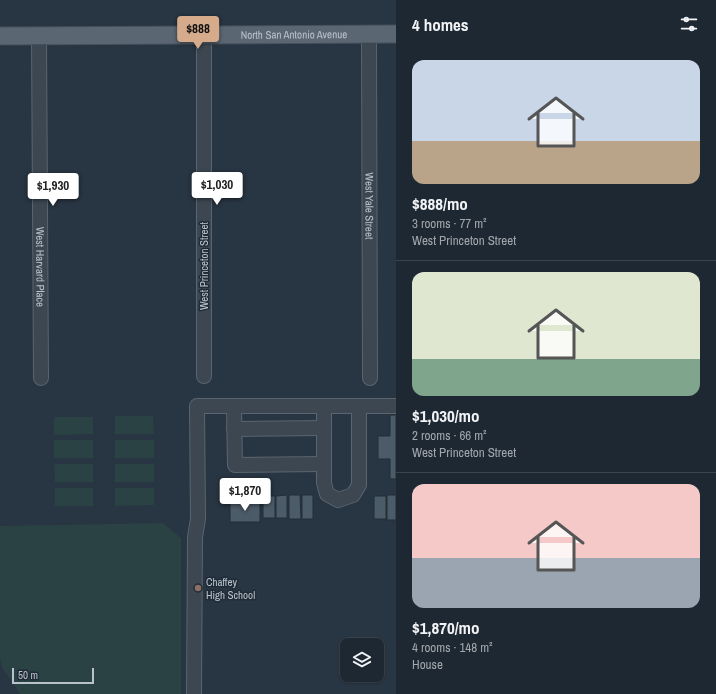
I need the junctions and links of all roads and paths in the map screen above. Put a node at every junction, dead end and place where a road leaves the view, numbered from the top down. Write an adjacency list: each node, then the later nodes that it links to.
1 (396, 34): 2 (main road, North San Antonio Avenue)
2 (369, 35): 5 (main road, North San Antonio Avenue); 8 (street, West Yale Street)
3 (0, 36): 4 (main road, North San Antonio Avenue)
4 (39, 36): 5 (main road, North San Antonio Avenue); 7 (street, West Harvard Place)
5 (204, 36): 6 (street, West Princeton Street)
6 (204, 376)
7 (41, 378)
8 (370, 378)
9 (234, 406): 10 (street); 14 (street); 16 (street)
10 (324, 406): 11 (street); 13 (street)
11 (359, 406): 12 (street); 15 (street)
12 (396, 406)
13 (324, 428): 14 (street); 15 (street)
14 (234, 429): 15 (street)
15 (324, 464)
16 (194, 694)

